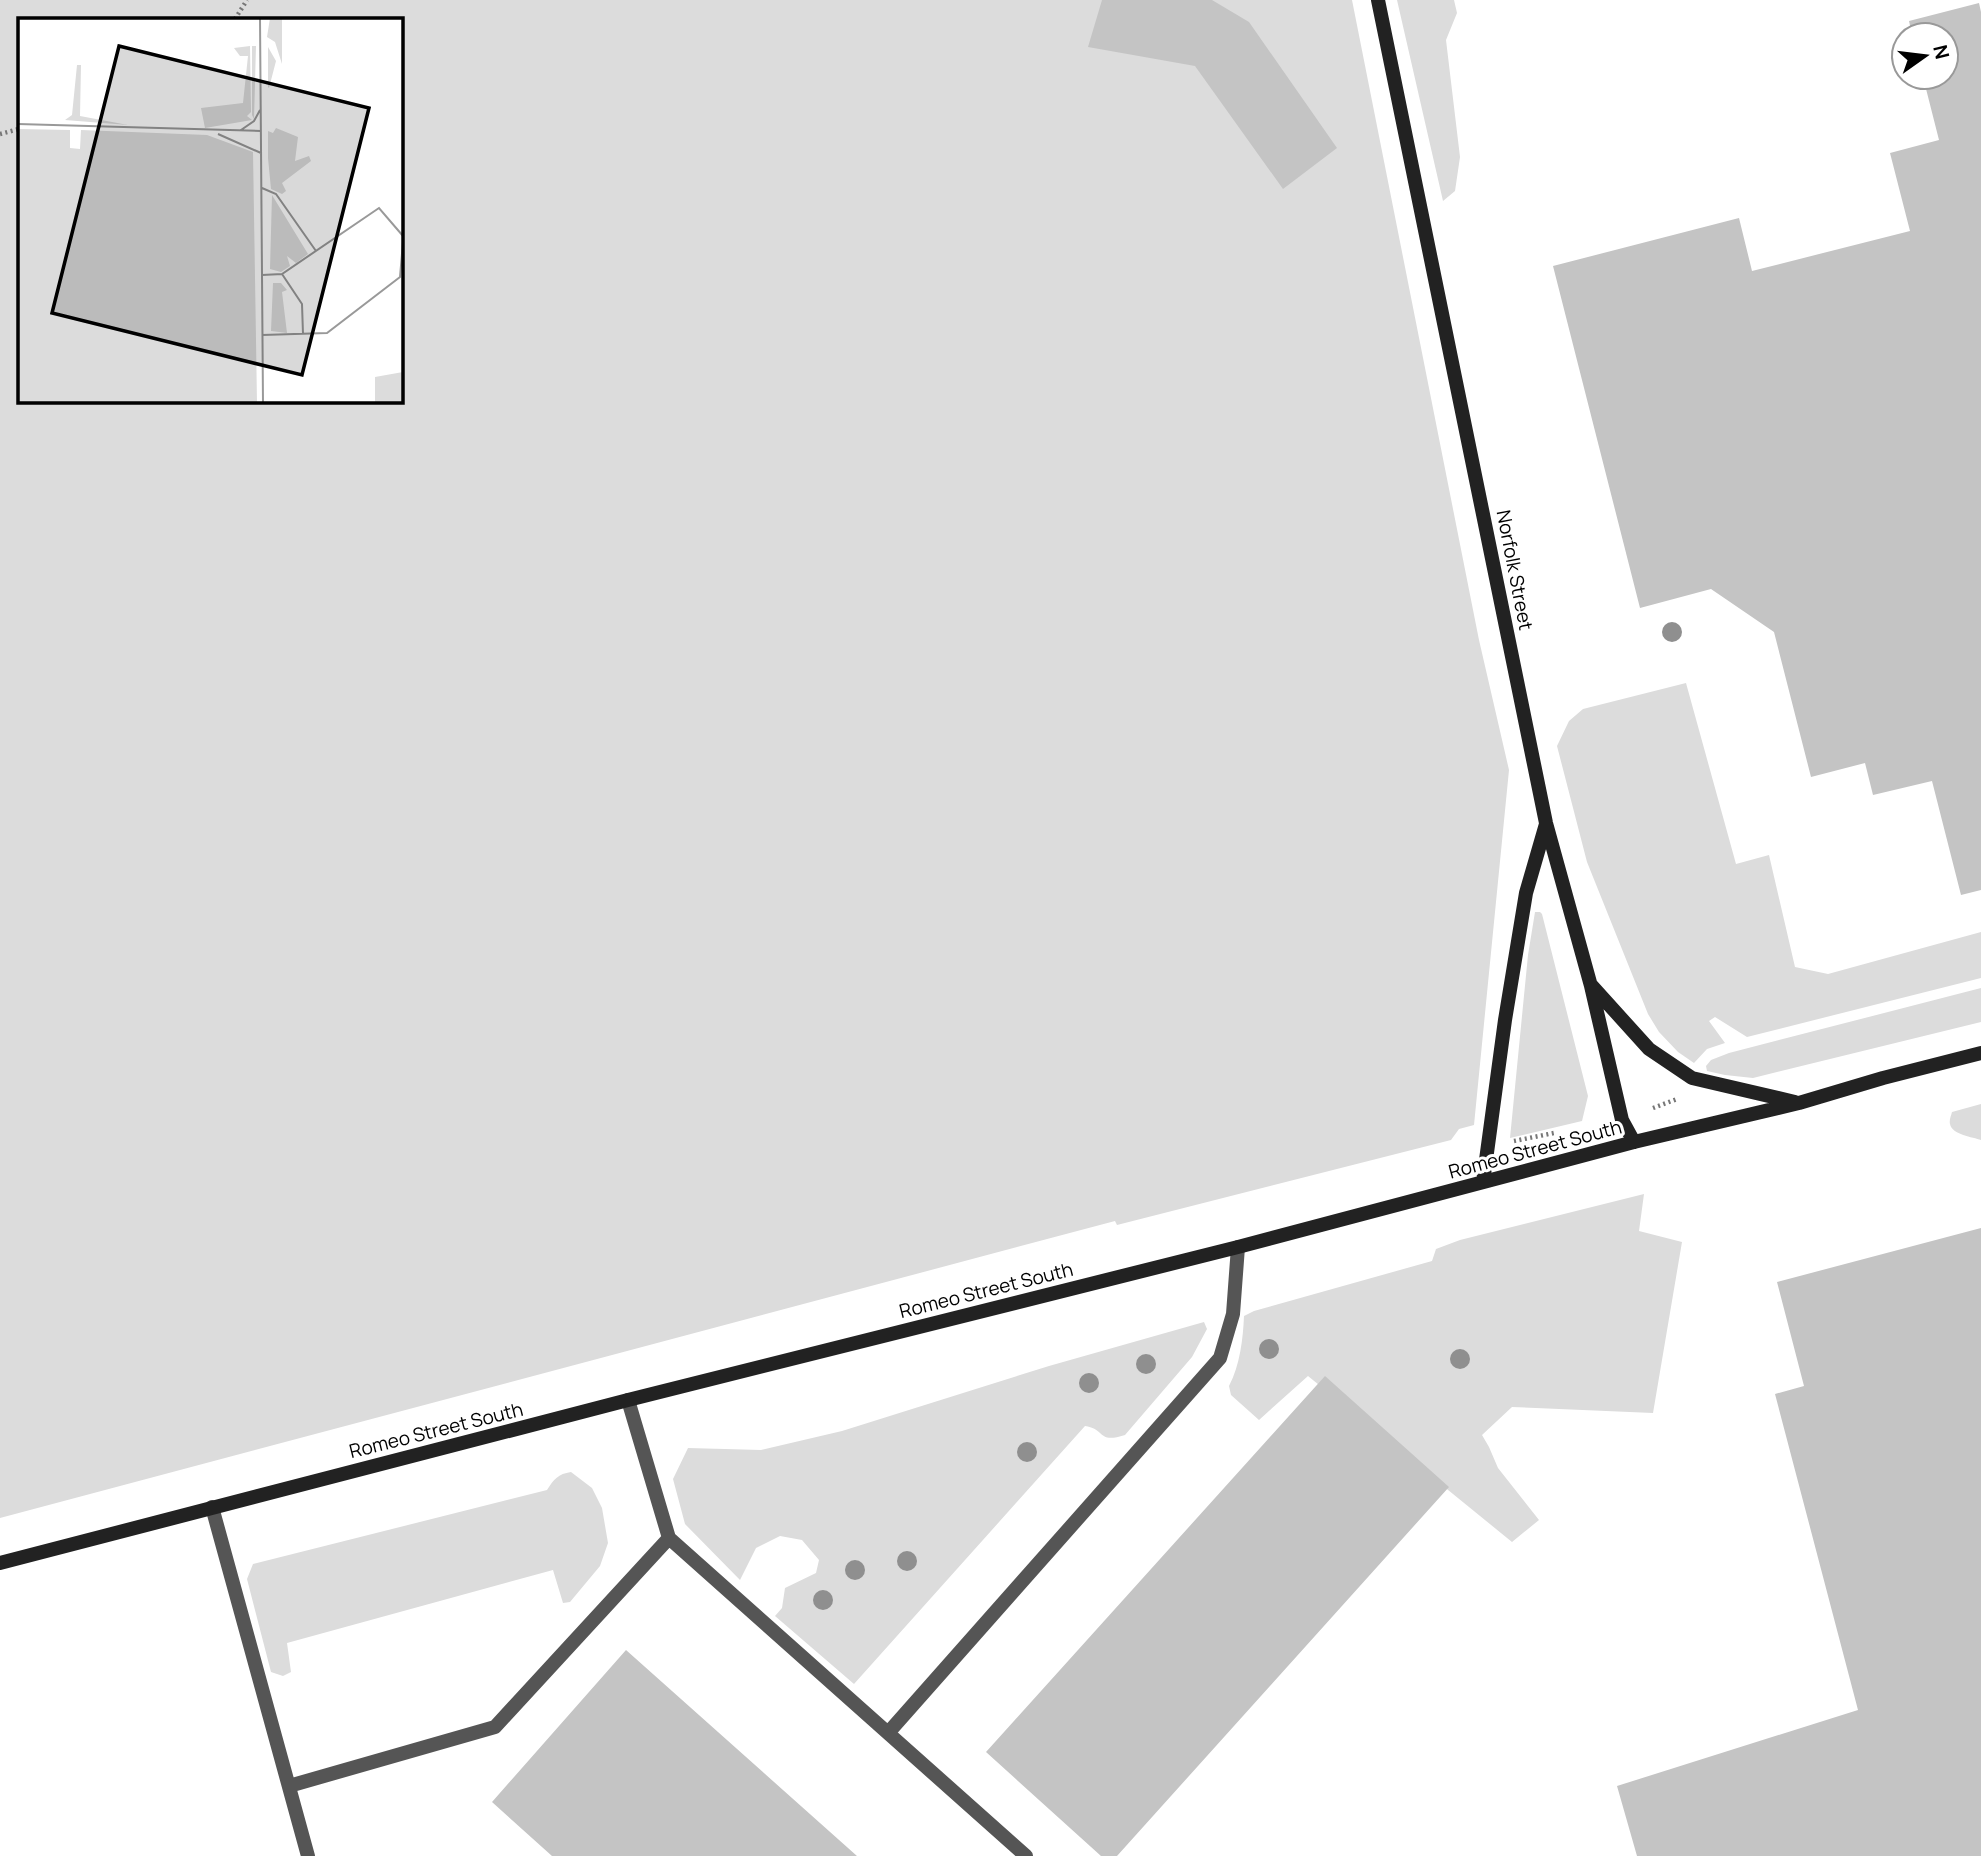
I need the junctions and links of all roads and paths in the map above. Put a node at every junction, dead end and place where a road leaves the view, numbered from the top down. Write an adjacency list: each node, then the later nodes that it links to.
1 (247, 0): 3 (path)
2 (1378, 0): 6 (main road, Norfolk Street)
3 (236, 18)
4 (18, 129): 5 (path)
5 (0, 134)
6 (1546, 823): 7 (main road, Norfolk Street); 13 (main road)
7 (1591, 986): 9 (main road); 12 (main road, Norfolk Street)
8 (1981, 1053): 9 (main road, Romeo Street South)
9 (1799, 1103): 12 (main road, Romeo Street South)
10 (1565, 1131): 11 (path)
11 (1513, 1141)
12 (1634, 1142): 13 (main road, Romeo Street South)
13 (1483, 1182): 14 (main road, Romeo Street South)
14 (1238, 1247): 15 (main road, Romeo Street South); 19 (lane)
15 (628, 1400): 16 (main road, Romeo Street South); 17 (lane)
16 (212, 1507): 18 (main road, Romeo Street South); 20 (lane)
17 (669, 1538): 19 (lane); 20 (lane)
18 (0, 1563)
19 (888, 1733): 22 (lane)
20 (289, 1786): 21 (lane)
21 (308, 1856)
22 (1026, 1856)

